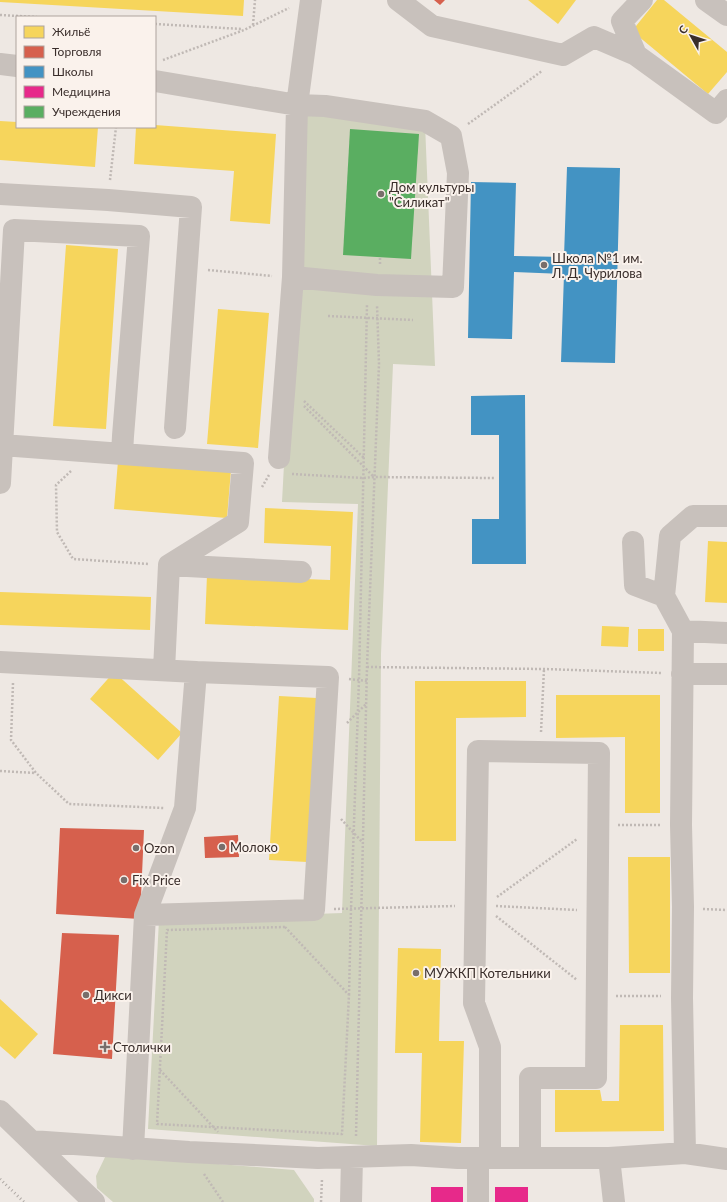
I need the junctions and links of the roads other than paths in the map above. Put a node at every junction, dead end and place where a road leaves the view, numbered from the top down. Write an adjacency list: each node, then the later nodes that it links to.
1 (398, 0): 6 (street)
2 (642, 0): 6 (street)
3 (706, 0): 5 (street)
4 (301, 3): 11 (street)
5 (727, 15)
6 (636, 55): 10 (street)
7 (0, 64): 8 (street)
8 (16, 66)
9 (156, 81): 11 (street)
10 (727, 100)
11 (297, 105): 13 (street); 13 (street)
12 (0, 194): 14 (street)
13 (293, 277): 17 (street)
14 (175, 428)
15 (2, 445): 16 (street); 16 (street); 18 (street)
16 (122, 454): 21 (street)
17 (279, 458)
18 (0, 483)
19 (727, 516): 23 (street)
20 (633, 542): 23 (street)
21 (169, 565): 22 (street); 27 (street)
22 (301, 572)
23 (664, 596): 24 (street)
24 (683, 631): 25 (street); 29 (street)
25 (727, 633)
26 (7, 662): 27 (street)
27 (164, 670): 28 (street)
28 (196, 672): 31 (street); 31 (street)
29 (682, 674): 30 (street); 36 (street)
30 (727, 674)
31 (145, 915): 34 (street)
32 (0, 1111): 33 (street)
33 (31, 1141): 34 (street); 41 (street)
34 (133, 1149): 35 (street)
35 (354, 1149): 37 (street); 42 (street)
36 (685, 1153): 39 (street); 40 (street)
37 (484, 1158): 38 (street); 38 (street); 43 (street)
38 (530, 1158): 39 (street)
39 (609, 1158): 44 (street)
40 (727, 1159)
41 (94, 1202)
42 (351, 1202)
43 (478, 1202)
44 (614, 1202)

